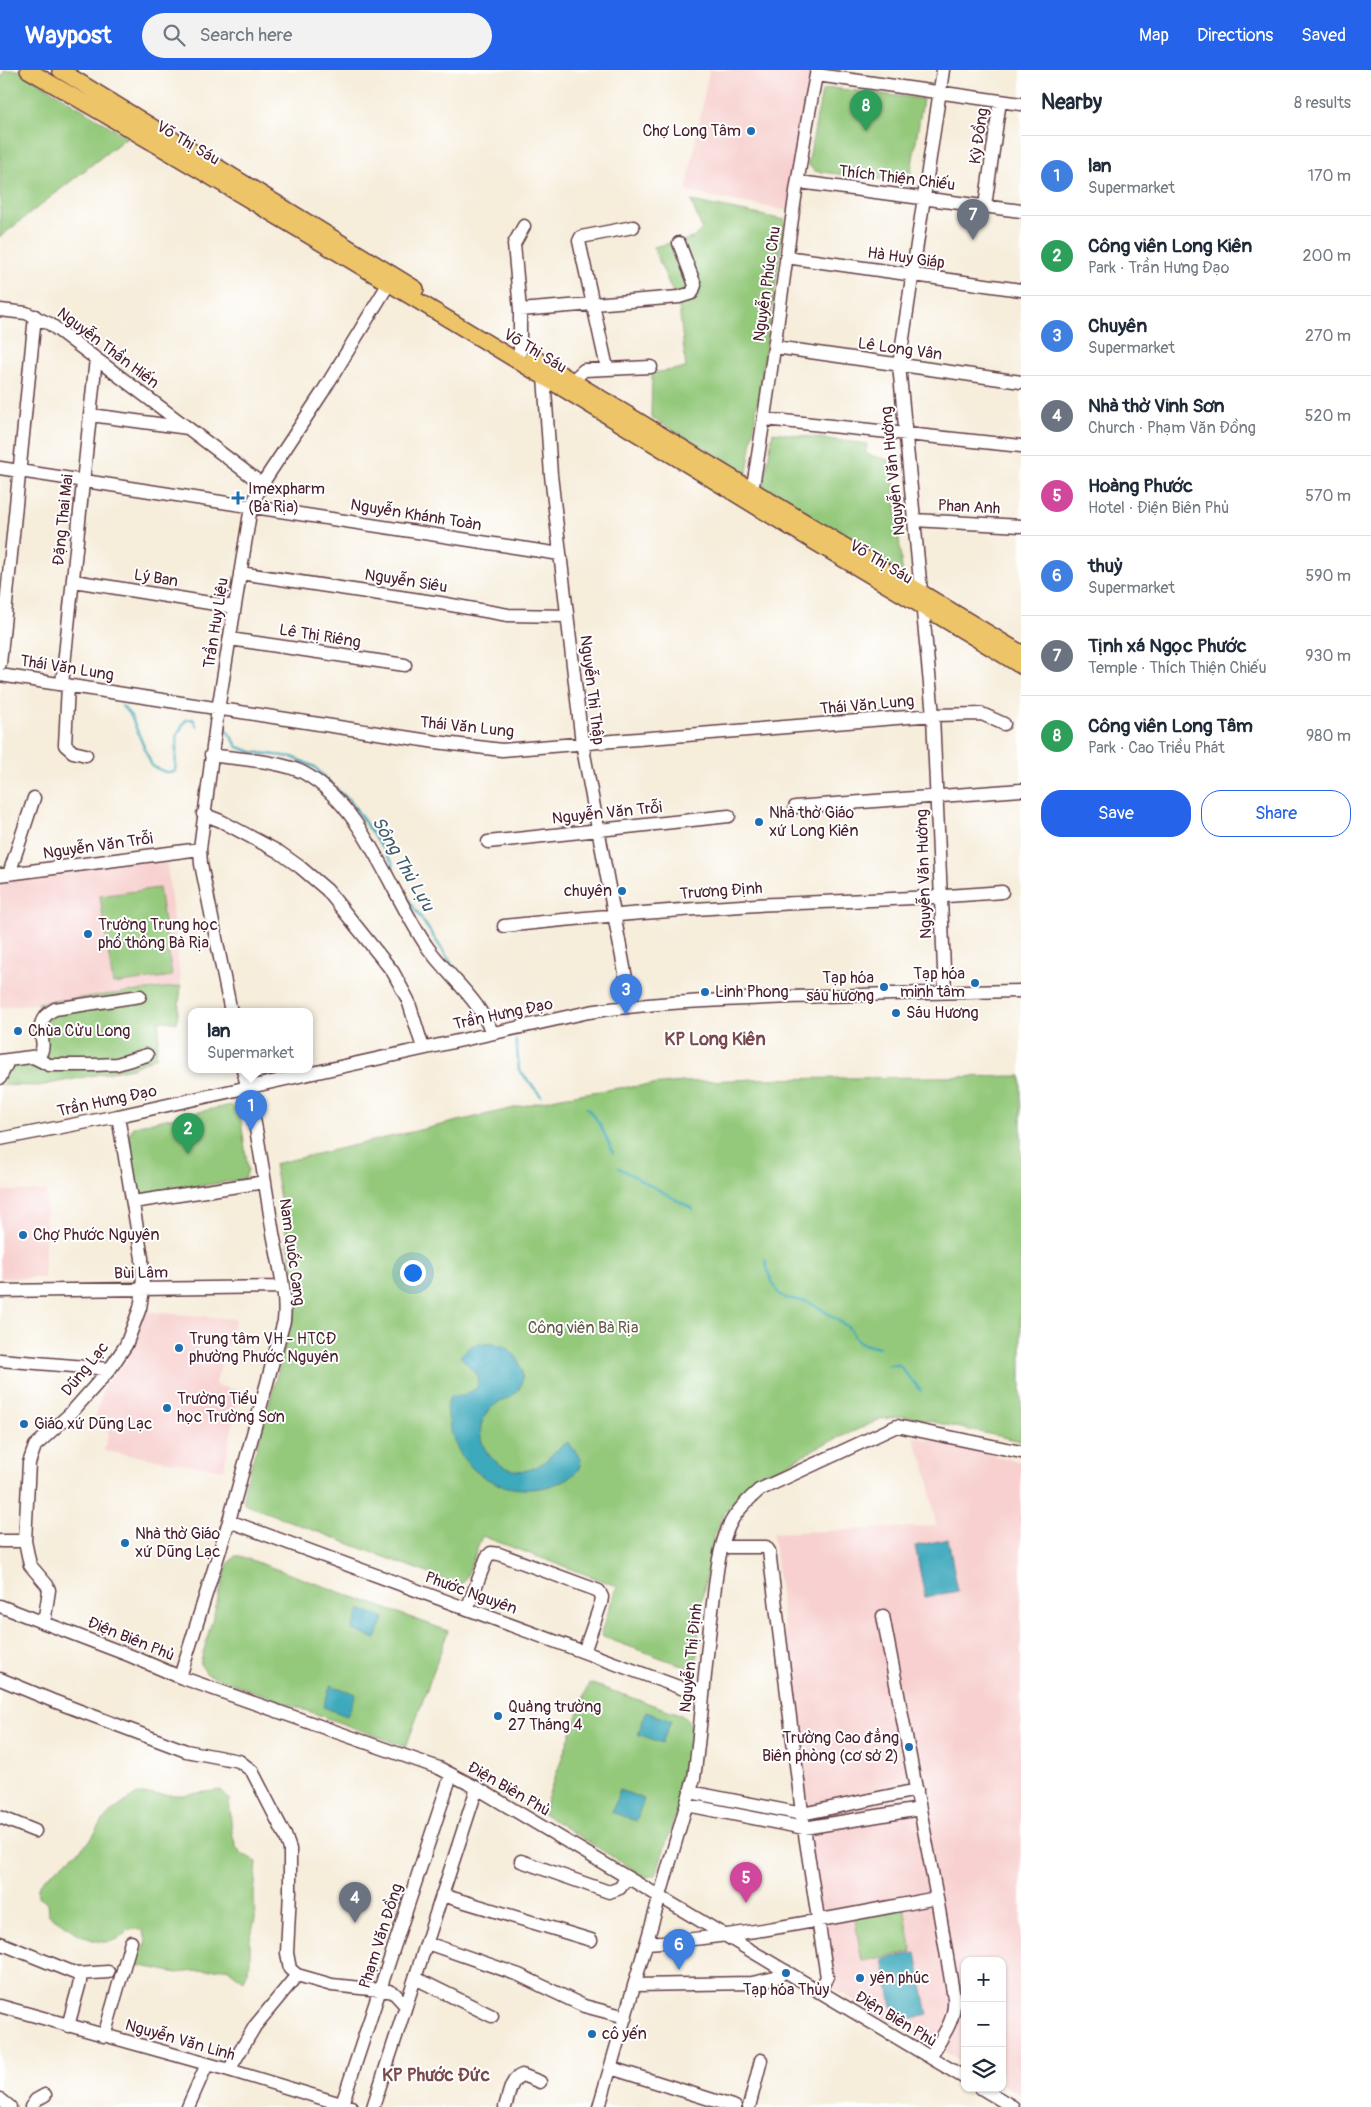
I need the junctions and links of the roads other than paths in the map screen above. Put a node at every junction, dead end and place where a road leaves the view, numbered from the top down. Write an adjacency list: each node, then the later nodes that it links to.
1 (28, 70): 17 (main road, Võ Thị Sáu)
2 (60, 70): 17 (main road, Võ Thị Sáu)
3 (943, 70): 5 (street, Nguyễn Văn Hưởng)
4 (817, 72): 5 (street); 8 (street, Nguyễn Phúc Chu)
5 (941, 93): 6 (street); 9 (street, Nguyễn Văn Hưởng)
6 (1000, 101): 7 (street); 10 (street, Kỳ Đồng)
7 (1021, 104)
8 (799, 182): 9 (street, Thích Thiện Chiếu); 15 (street, Nguyễn Phúc Chu)
9 (924, 198): 10 (street, Thích Thiện Chiếu); 16 (street, Nguyễn Văn Hưởng)
10 (985, 206): 11 (street, Thích Thiện Chiếu)
11 (1021, 211)
12 (524, 226): 21 (street, Nguyễn Thị Thập)
13 (633, 227): 19 (street)
14 (679, 243): 19 (street)
15 (786, 257): 16 (street, Hà Huy Giáp); 23 (street, Nguyễn Phúc Chu)
16 (912, 275): 18 (street, Hà Huy Giáp); 26 (street, Nguyễn Văn Hưởng)
17 (391, 279): 25 (main road, Võ Thị Sáu); 25 (main road, Võ Thị Sáu); 39 (street, Trần Huy Liệu)
18 (1021, 290)
19 (593, 304): 21 (street); 28 (street)
20 (0, 310): 22 (street, Nguyễn Thần Hiến)
21 (520, 310): 25 (street, Nguyễn Thị Thập)
22 (35, 316): 24 (street, Nguyễn Thần Hiến); 37 (street)
23 (775, 347): 26 (street, Lê Long Vân); 32 (street, Nguyễn Phúc Chu)
24 (96, 358): 31 (street, Đặng Thai Mai); 33 (street, Nguyễn Thần Hiến)
25 (532, 363): 29 (main road, Võ Thị Sáu); 40 (main road, Võ Thị Sáu); 44 (street, Nguyễn Thị Thập)
26 (899, 365): 30 (street, Lê Long Vân); 34 (street, Nguyễn Văn Hưởng)
27 (651, 367): 28 (street)
28 (607, 368): 29 (street)
29 (572, 381): 40 (main road, Võ Thị Sáu)
30 (1021, 382)
31 (91, 415): 33 (street, Nguyễn Thần Hiến); 38 (street, Đặng Thai Mai)
32 (765, 419): 34 (street); 40 (street, Nguyễn Phúc Chu)
33 (189, 429): 39 (street, Nguyễn Thần Hiến)
34 (905, 433): 35 (street); 42 (street, Nguyễn Văn Hưởng)
35 (1021, 446)
36 (0, 468): 37 (street, Nguyễn Khánh Toàn)
37 (20, 470): 38 (street, Nguyễn Khánh Toàn); 52 (street)
38 (84, 481): 41 (street, Nguyễn Khánh Toàn); 46 (street, Đặng Thai Mai)
39 (262, 484): 41 (street, Trần Huy Liệu)
40 (749, 496): 47 (main road, Võ Thị Sáu)
41 (251, 507): 44 (street, Nguyễn Khánh Toàn); 45 (street, Trần Huy Liệu)
42 (914, 520): 43 (street, Phan Anh); 47 (street, Nguyễn Văn Hưởng)
43 (1021, 526)
44 (560, 554): 49 (street, Nguyễn Thị Thập)
45 (240, 572): 48 (street, Trần Huy Liệu); 49 (street, Nguyễn Siêu)
46 (74, 581): 48 (street, Lý Ban); 56 (street, Đặng Thai Mai)
47 (922, 600): 51 (main road, Võ Thị Sáu); 54 (main road, Võ Thị Sáu); 58 (street, Nguyễn Văn Hưởng)
48 (234, 607): 50 (street, Trần Huy Liệu)
49 (566, 616): 60 (street, Nguyễn Thị Thập)
50 (230, 639): 53 (street, Lê Thị Riêng); 57 (street, Trần Huy Liệu)
51 (1021, 654)
52 (0, 664)
53 (405, 665)
54 (1021, 666)
55 (0, 674): 56 (street, Thái Văn Lung)
56 (65, 685): 57 (street, Thái Văn Lung); 61 (street, Đặng Thai Mai)
57 (218, 708): 60 (street, Thái Văn Lung); 62 (street, Trần Huy Liệu)
58 (933, 715): 59 (street, Thái Văn Lung); 60 (street, Thái Văn Lung); 64 (street, Nguyễn Văn Hưởng)
59 (1004, 724)
60 (582, 743): 69 (street, Nguyễn Thị Thập)
61 (86, 755)
62 (211, 755): 67 (street, Trần Huy Liệu); 82 (street)
63 (1021, 790): 64 (street)
64 (937, 796): 66 (street); 74 (street, Nguyễn Văn Hưởng)
65 (34, 798): 72 (street)
66 (795, 807)
67 (203, 814): 71 (street, Trần Huy Liệu); 83 (street)
68 (729, 816): 69 (street, Nguyễn Văn Trỗi)
69 (597, 830): 70 (street, Nguyễn Văn Trỗi); 75 (street, Nguyễn Thị Thập)
70 (488, 842)
71 (200, 849): 72 (street, Nguyễn Văn Trỗi); 81 (street, Trần Huy Liệu)
72 (4, 875)
73 (1002, 892): 74 (street, Trương Định)
74 (941, 897): 75 (street, Trương Định); 78 (street, Nguyễn Văn Hưởng)
75 (614, 914): 76 (street, Trương Định); 80 (street, Nguyễn Thị Thập)
76 (504, 926)
77 (1021, 991): 78 (street, Trần Hưng Đạo)
78 (945, 992): 80 (street, Trần Hưng Đạo)
79 (140, 996): 85 (street)
80 (631, 1005): 82 (street, Trần Hưng Đạo)
81 (230, 1008)
82 (493, 1032): 83 (street, Trần Hưng Đạo)
83 (422, 1048): 89 (street, Trần Hưng Đạo)
84 (146, 1054): 85 (street)
85 (35, 1058): 86 (street)
86 (4, 1061): 88 (street)
87 (244, 1073): 89 (street)
88 (0, 1078)
89 (248, 1088): 90 (street, Trần Hưng Đạo); 92 (street, Nam Quốc Cang)
90 (118, 1116): 91 (street, Trần Hưng Đạo); 93 (street, Dũng Lạc)
91 (0, 1139)
92 (265, 1182): 93 (street); 94 (street, Nam Quốc Cang)
93 (133, 1202): 95 (street, Dũng Lạc)
94 (282, 1287): 95 (street, Bùi Lâm); 100 (street, Nam Quốc Cang)
95 (143, 1290): 96 (street, Bùi Lâm); 98 (street, Dũng Lạc)
96 (0, 1291)
97 (0, 1360): 98 (street)
98 (110, 1369): 102 (street, Dũng Lạc)
99 (1021, 1452): 103 (street, Nguyễn Thị Định)
100 (229, 1521): 105 (street, Phước Nguyên); 109 (street, Nam Quốc Cang)
101 (0, 1541): 102 (street)
102 (25, 1541): 107 (street, Dũng Lạc)
103 (723, 1547): 111 (street, Nguyễn Thị Định); 118 (street)
104 (0, 1606): 107 (street, Điện Biên Phủ)
105 (467, 1609): 108 (street, Phước Nguyên); 108 (street)
106 (883, 1616): 114 (street)
107 (44, 1623): 109 (street, Điện Biên Phủ)
108 (584, 1652): 111 (street, Phước Nguyên)
109 (180, 1677): 112 (street, Điện Biên Phủ)
110 (0, 1679): 137 (street)
111 (703, 1696): 115 (street, Nguyễn Thị Định)
112 (451, 1776): 113 (street, Điện Biên Phủ); 140 (street, Phạm Văn Đồng)
113 (477, 1788): 123 (street, Điện Biên Phủ); 124 (street)
114 (917, 1790): 117 (street); 118 (street)
115 (690, 1792): 116 (street, Nguyễn Thị Định); 118 (street)
116 (687, 1805): 120 (street); 125 (street, Nguyễn Thị Định)
117 (920, 1809): 120 (street); 126 (street)
118 (802, 1814): 120 (street)
119 (0, 1817): 121 (street)
120 (804, 1828): 127 (street)
121 (35, 1831)
122 (521, 1861): 123 (street)
123 (626, 1878): 125 (street, Điện Biên Phủ)
124 (442, 1895): 129 (street); 132 (street)
125 (660, 1898): 128 (street, Điện Biên Phủ); 133 (street, Nguyễn Thị Định)
126 (937, 1898): 127 (street); 148 (street)
127 (819, 1920): 128 (street); 141 (street)
128 (723, 1934): 133 (street); 134 (street, Điện Biên Phủ)
129 (591, 1940)
130 (0, 1942): 136 (street)
131 (131, 1942): 147 (street)
132 (427, 1943): 138 (street); 145 (street)
133 (647, 1943): 139 (street, Nguyễn Thị Định)
134 (786, 1971): 139 (street); 141 (street, Điện Biên Phủ)
135 (108, 1972): 136 (street)
136 (77, 1974): 146 (street)
137 (297, 1975): 140 (street); 152 (street)
138 (415, 1978): 143 (street); 144 (street)
139 (635, 1985): 145 (street, Nguyễn Thị Định)
140 (380, 1989): 143 (street); 158 (street, Phạm Văn Đồng)
141 (819, 1992): 148 (street, Điện Biên Phủ)
142 (0, 2006): 146 (street, Nguyễn Văn Linh)
143 (406, 2006): 162 (street)
144 (492, 2016)
145 (626, 2017): 151 (street, Nguyễn Thị Định)
146 (68, 2026): 147 (street, Nguyễn Văn Linh)
147 (104, 2036): 150 (street, Nguyễn Văn Linh)
148 (930, 2057): 153 (street, Điện Biên Phủ)
149 (761, 2060): 166 (street)
150 (207, 2064): 152 (street, Nguyễn Văn Linh); 161 (street)
151 (611, 2068): 164 (street, Nguyễn Thị Định); 165 (street)
152 (229, 2070): 158 (street, Nguyễn Văn Linh)
153 (961, 2076)
154 (540, 2082): 163 (street)
155 (988, 2092): 167 (street)
156 (45, 2095): 160 (street)
157 (0, 2099): 159 (street)
158 (345, 2106)
159 (10, 2107)
160 (31, 2107)
161 (188, 2107)
162 (373, 2107)
163 (505, 2107)
164 (599, 2107)
165 (735, 2107)
166 (749, 2107)
167 (1013, 2107)

